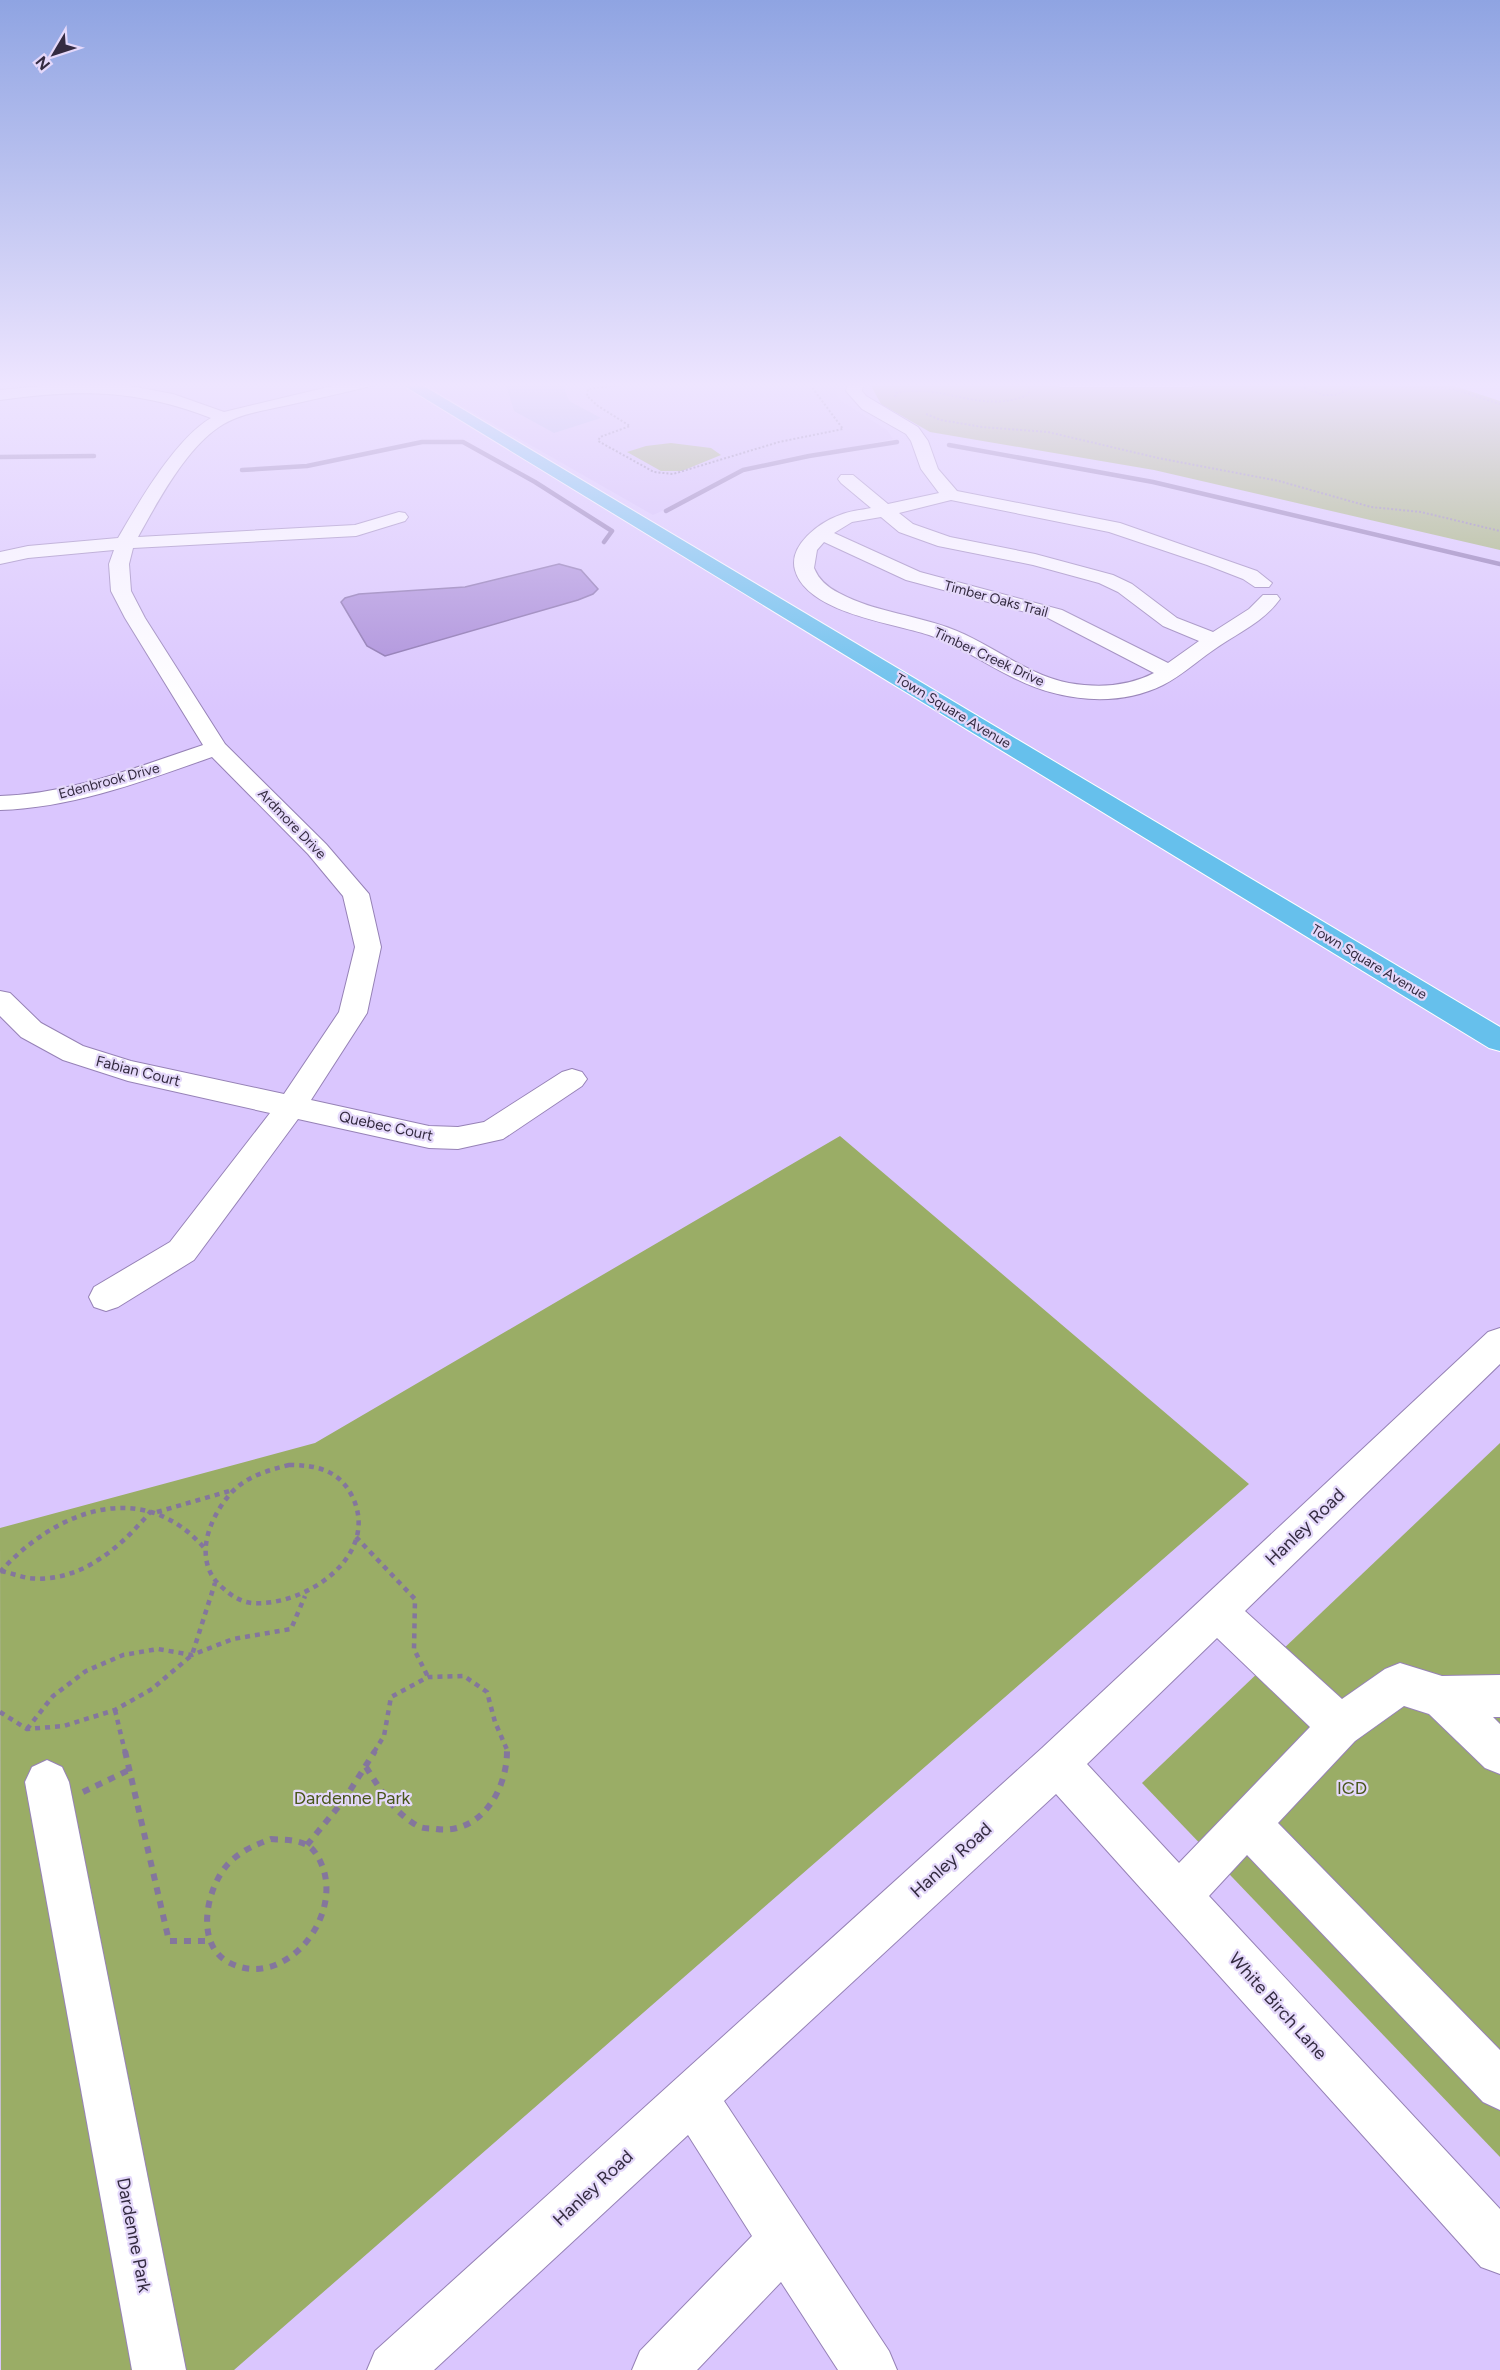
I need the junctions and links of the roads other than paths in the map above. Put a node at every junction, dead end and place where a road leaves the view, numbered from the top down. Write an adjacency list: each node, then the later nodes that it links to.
1 (155, 493): 9 (street, Ardmore Drive)
2 (590, 493): 16 (main road, Town Square Avenue)
3 (865, 493): 6 (street)
4 (949, 493): 5 (street)
5 (951, 495): 6 (street, Timber Creek Drive); 11 (street, Timber Creek Drive)
6 (886, 509): 8 (street, Timber Creek Drive); 11 (street)
7 (399, 517): 9 (street)
8 (820, 533): 12 (street, Timber Oaks Trail); 12 (street, Timber Creek Drive)
9 (125, 543): 10 (street); 13 (street, Ardmore Drive)
10 (0, 558)
11 (1214, 640): 12 (street, Timber Creek Drive)
12 (1169, 672)
13 (216, 748): 14 (street, Edenbrook Drive); 18 (street, Ardmore Drive)
14 (0, 803)
15 (0, 1000): 18 (street, Fabian Court)
16 (1500, 1041)
17 (573, 1079): 18 (street, Quebec Court)
18 (292, 1106): 19 (street, Ardmore Drive)
19 (106, 1297)
20 (1500, 1342): 21 (street, Hanley Road)
21 (1217, 1611): 24 (street); 26 (street, Hanley Road)
22 (1500, 1696): 23 (street)
23 (1442, 1697): 24 (street); 25 (street)
24 (1340, 1726): 28 (street)
25 (1500, 1753)
26 (1057, 1763): 29 (street, White Birch Lane); 31 (street, Hanley Road)
27 (49, 1794): 34 (street, Dardenne Park)
28 (1247, 1823): 29 (street); 30 (street)
29 (1178, 1896): 33 (street, White Birch Lane)
30 (1500, 2085)
31 (692, 2097): 32 (street); 35 (street, Hanley Road)
32 (785, 2240): 36 (street); 37 (street)
33 (1500, 2248)
34 (159, 2370)
35 (394, 2370)
36 (659, 2370)
37 (870, 2370)

